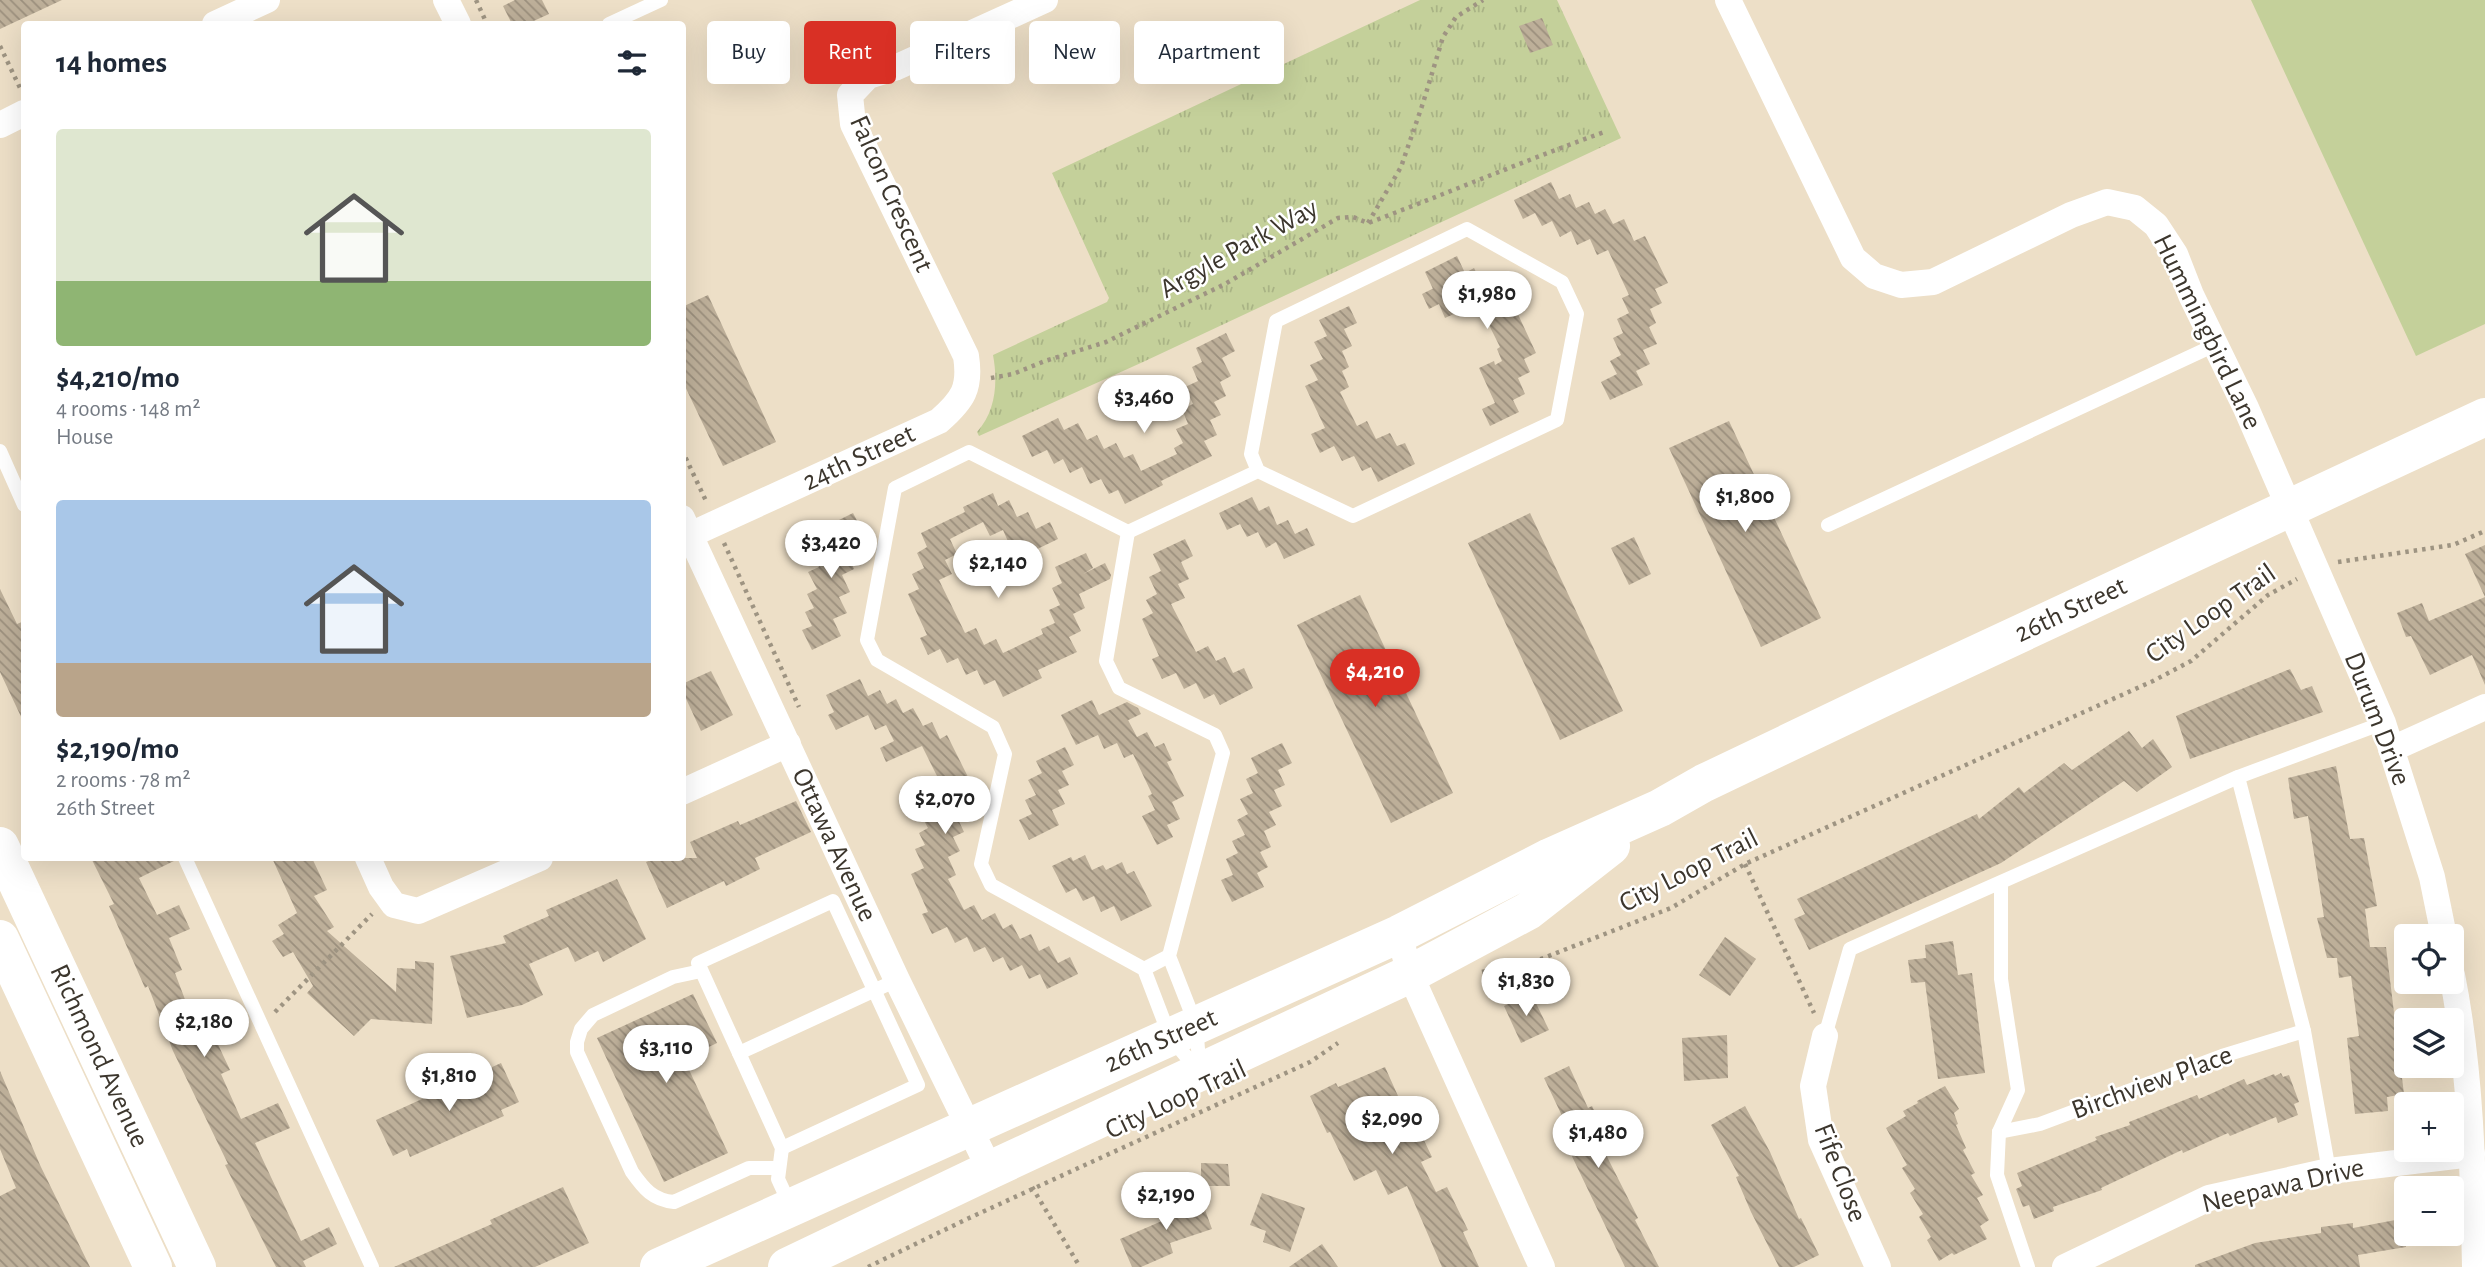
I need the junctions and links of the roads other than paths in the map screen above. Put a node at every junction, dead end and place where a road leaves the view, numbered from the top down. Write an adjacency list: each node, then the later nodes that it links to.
1 (267, 0): 6 (street)
2 (446, 0): 7 (street)
3 (661, 0): 8 (lane)
4 (1045, 0): 12 (street, Falcon Crescent)
5 (1728, 0): 11 (street, Hummingbird Lane)
6 (222, 21)
7 (456, 21)
8 (616, 21)
9 (21, 114): 10 (street)
10 (0, 125)
11 (2215, 345): 17 (street, Hummingbird Lane); 18 (lane)
12 (969, 377): 19 (street, 24th Street)
13 (2485, 417): 17 (street, 26th Street)
14 (0, 451): 16 (lane)
15 (1258, 471): 15 (lane); 20 (lane)
16 (21, 498)
17 (2291, 509): 22 (street, Durum Drive); 27 (street, 26th Street)
18 (1828, 526)
19 (686, 527): 23 (street, Ottawa Avenue)
20 (1128, 532): 36 (lane); 37 (lane)
21 (2485, 707): 24 (street)
22 (2383, 723): 24 (street, Durum Drive); 25 (lane)
23 (788, 744): 26 (street); 40 (street, Ottawa Avenue)
24 (2392, 749): 33 (street, Durum Drive)
25 (2238, 777): 32 (lane); 43 (lane)
26 (686, 790)
27 (1660, 808): 34 (street, 26th Street); 39 (street, 26th Street)
28 (0, 846): 56 (street, Richmond Avenue)
29 (186, 861): 57 (lane)
30 (369, 861): 31 (street)
31 (533, 861)
32 (2001, 884): 44 (lane); 48 (lane)
33 (2442, 924)
34 (1399, 934): 39 (street); 42 (street, 26th Street)
35 (0, 939): 55 (street, Richmond Avenue)
36 (1169, 956): 37 (lane); 42 (lane)
37 (1144, 969): 42 (lane)
38 (701, 971): 40 (lane); 45 (lane); 51 (lane)
39 (1410, 974): 46 (street, 26th Street); 60 (street)
40 (886, 985): 45 (lane); 47 (street, Ottawa Avenue); 49 (lane)
41 (2456, 994): 50 (street)
42 (1183, 1031): 46 (lane); 46 (lane); 47 (street, 26th Street)
43 (2304, 1031): 48 (lane, Birchview Place); 53 (lane)
44 (1825, 1036): 61 (street, Fife Close)
45 (739, 1053): 49 (lane)
46 (1200, 1073): 52 (street, 26th Street)
47 (970, 1129): 52 (street, Ottawa Avenue); 54 (street, 26th Street)
48 (1999, 1132): 62 (lane)
49 (782, 1148): 51 (lane)
50 (2472, 1154): 53 (street, Neepawa Drive); 64 (street)
51 (779, 1168): 54 (lane)
52 (989, 1170): 59 (street, 26th Street)
53 (2329, 1171): 63 (street, Neepawa Drive)
54 (790, 1206): 58 (street, 26th Street)
55 (153, 1267)
56 (197, 1267)
57 (372, 1267)
58 (659, 1267)
59 (787, 1267)
60 (1542, 1267)
61 (1878, 1267)
62 (2028, 1267)
63 (2065, 1267)
64 (2475, 1267)

